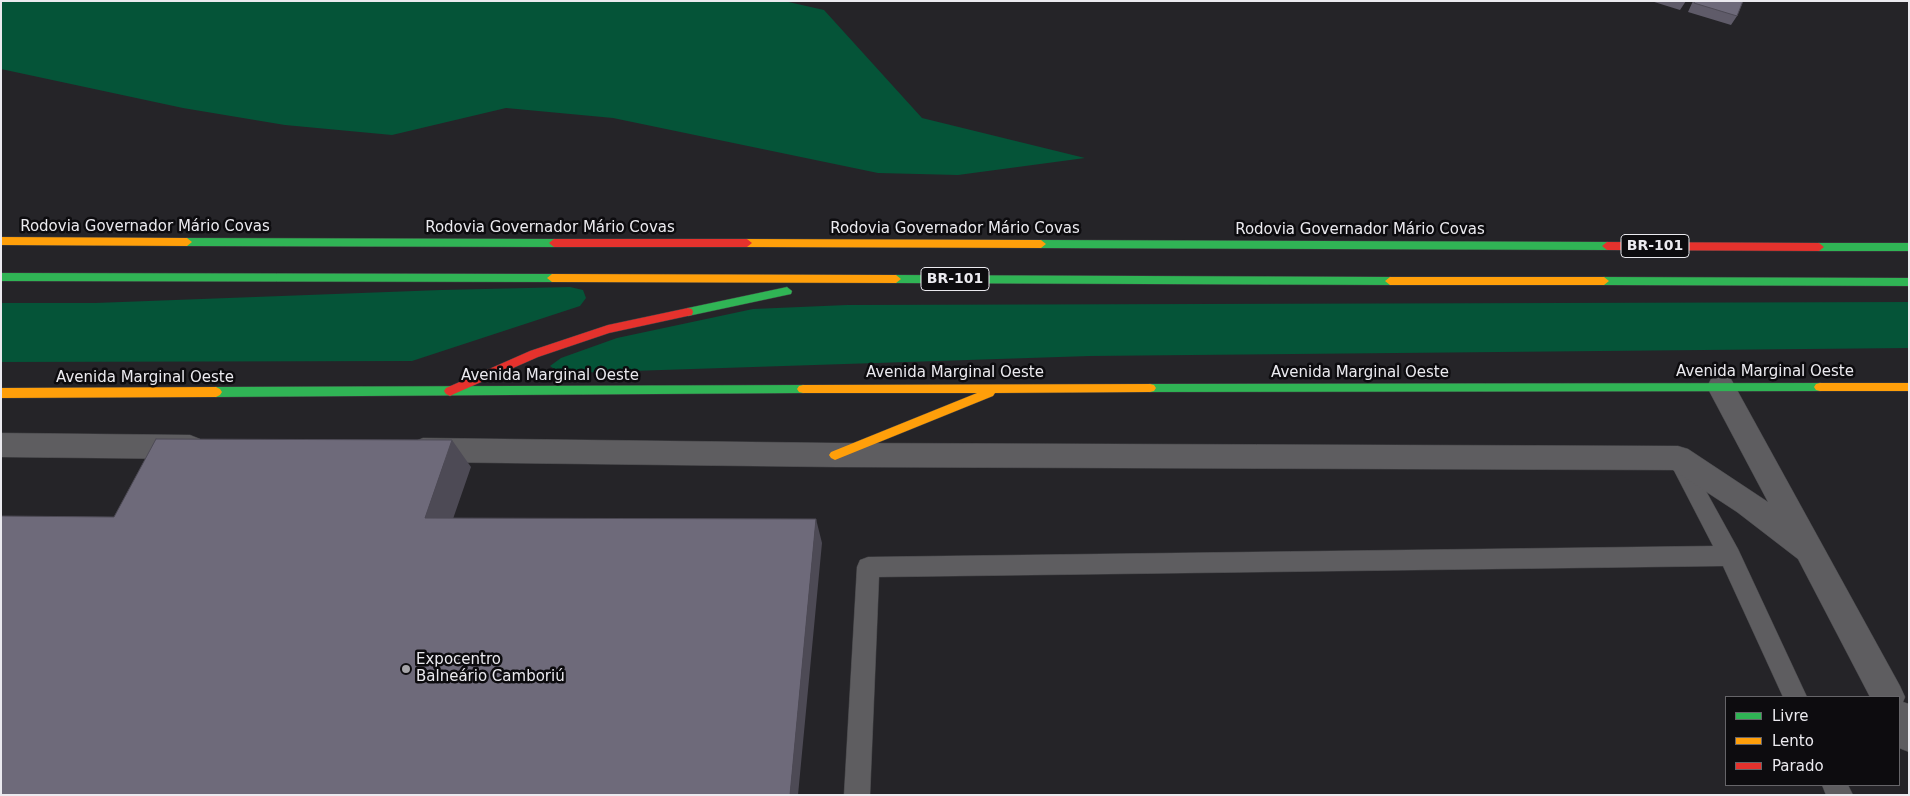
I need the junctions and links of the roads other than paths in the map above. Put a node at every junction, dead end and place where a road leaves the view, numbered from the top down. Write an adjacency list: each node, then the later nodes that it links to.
1 (1, 241): 2 (main road, Rodovia Governador Mário Covas / BR-101)
2 (1909, 247)
3 (1, 277): 4 (main road, BR-101)
4 (852, 279): 5 (main road, BR-101); 9 (main road)
5 (1909, 282)
6 (1721, 387): 7 (main road, Avenida Marginal Oeste); 8 (main road, Avenida Marginal Oeste); 16 (street)
7 (1909, 387)
8 (1003, 388): 9 (main road, Avenida Marginal Oeste); 14 (main road)
9 (450, 391): 10 (main road, Avenida Marginal Oeste)
10 (1, 393)
11 (1, 445): 12 (street)
12 (220, 448)
13 (398, 450): 14 (street)
14 (835, 455): 15 (street)
15 (1678, 458): 16 (street); 17 (lane)
16 (1807, 549): 19 (street)
17 (1730, 556): 18 (lane); 22 (lane)
18 (1795, 696)
19 (1887, 696)
20 (1900, 719): 21 (street)
21 (1909, 735)
22 (857, 795)

